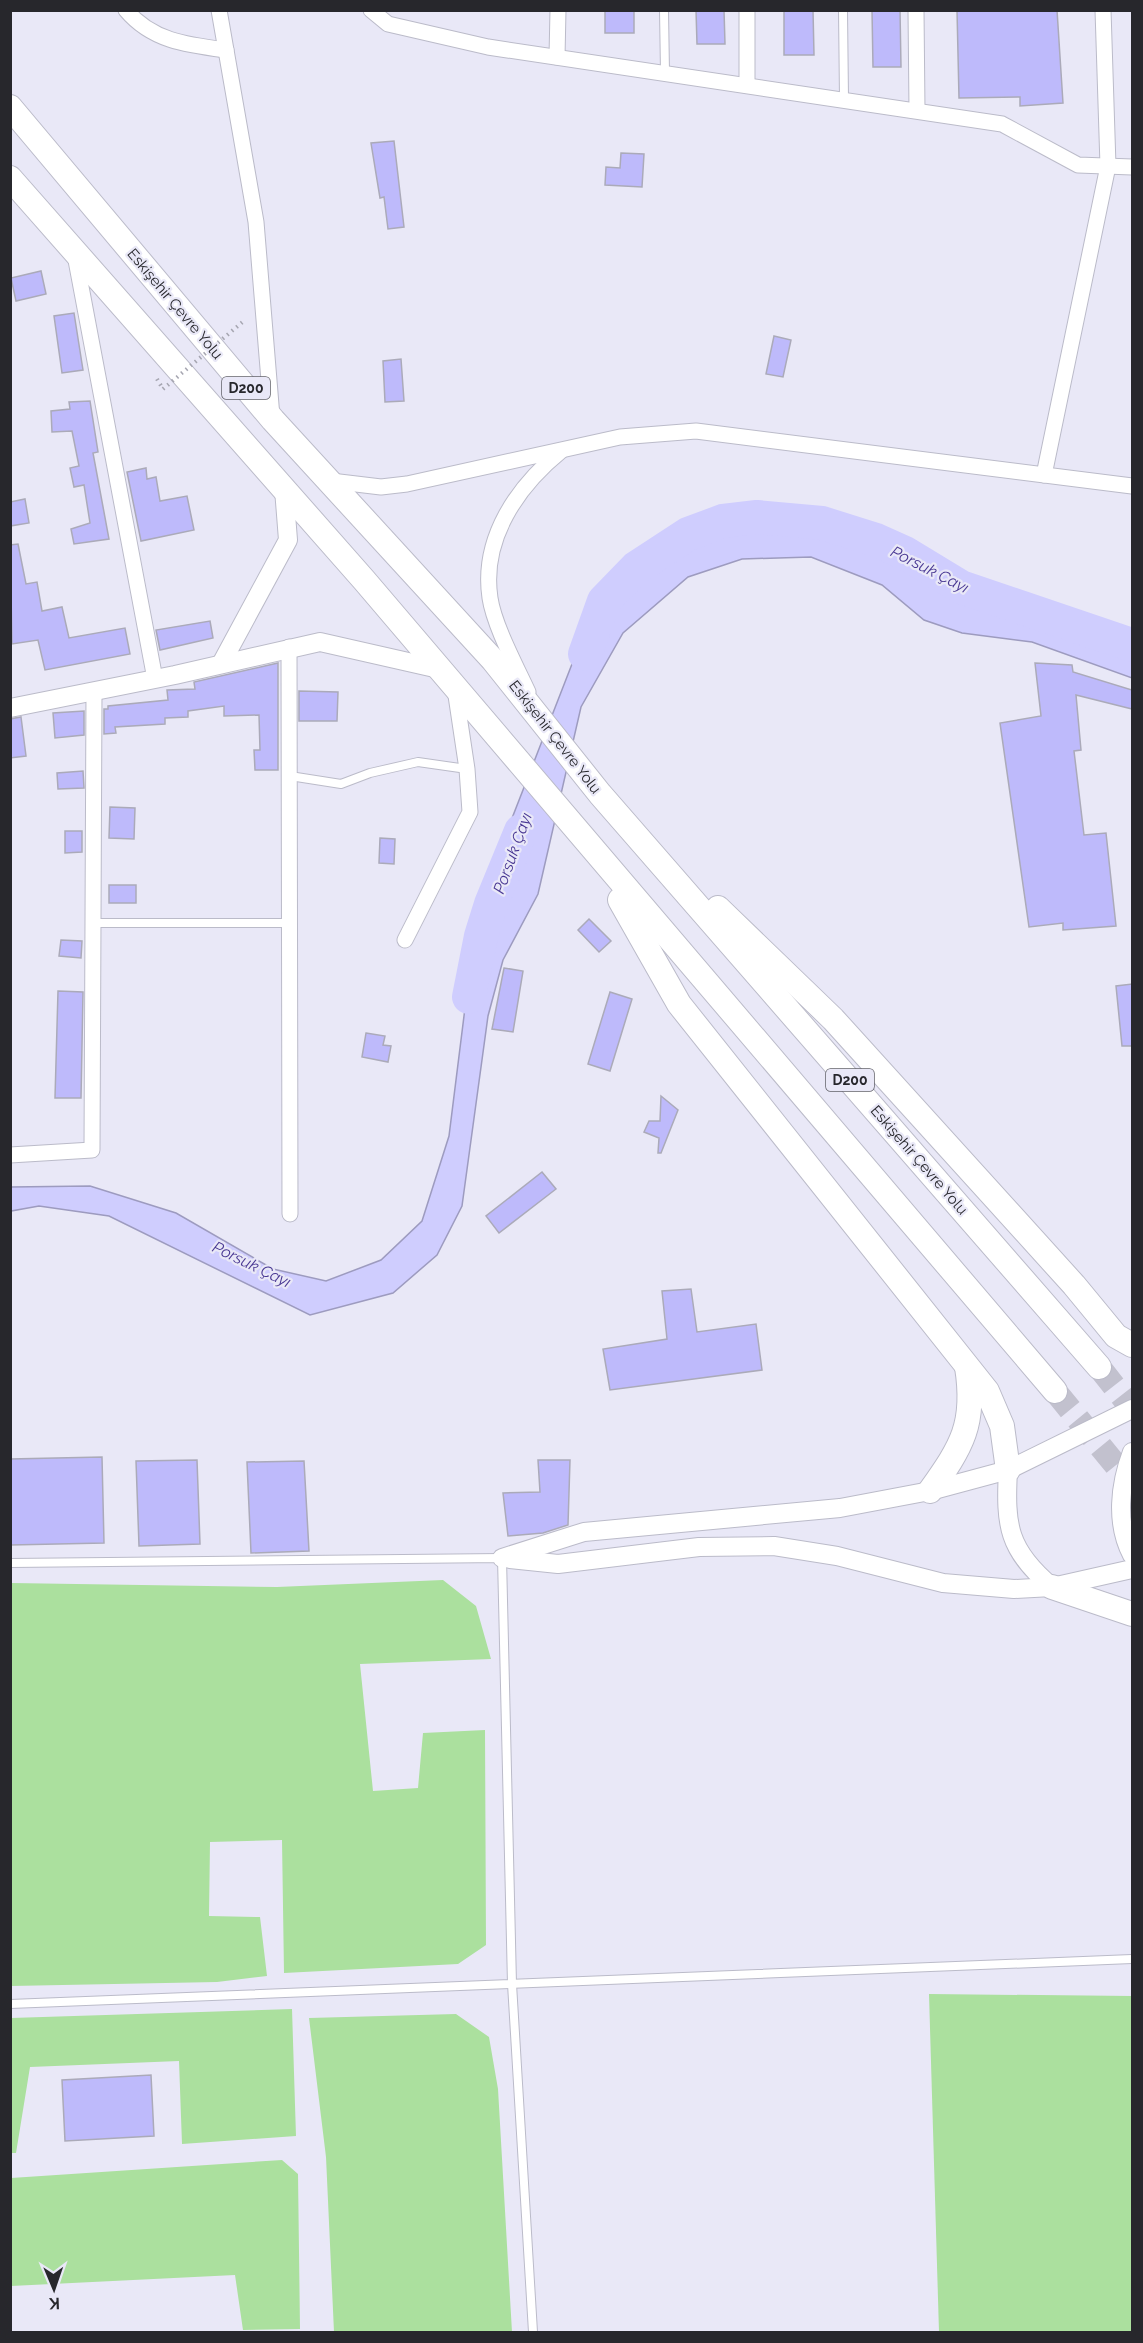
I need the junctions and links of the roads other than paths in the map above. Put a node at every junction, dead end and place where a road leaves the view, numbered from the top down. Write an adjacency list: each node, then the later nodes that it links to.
1 (126, 10): 11 (street)
2 (219, 10): 11 (street)
3 (371, 10): 10 (street)
4 (558, 10): 12 (street)
5 (664, 10): 13 (lane)
6 (747, 10): 14 (street)
7 (843, 10): 15 (lane)
8 (916, 10): 17 (street)
9 (1103, 10): 18 (street)
10 (389, 17): 12 (street)
11 (226, 50): 22 (street)
12 (557, 57): 13 (street)
13 (665, 73): 14 (street)
14 (747, 84): 15 (street)
15 (844, 99): 17 (street)
16 (10, 107): 22 (highway, Eskişehir Çevre Yolu / D200)
17 (917, 110): 18 (street)
18 (1108, 166): 19 (street); 24 (street)
19 (1132, 167)
20 (10, 178): 21 (highway, D200)
21 (75, 251): 27 (highway, D200); 31 (street)
22 (273, 420): 25 (highway, Eskişehir Çevre Yolu / D200)
23 (565, 447): 24 (street); 25 (street); 35 (street)
24 (1044, 475): 26 (street)
25 (331, 481): 35 (highway, Eskişehir Çevre Yolu / D200)
26 (1132, 486)
27 (284, 489): 29 (street); 30 (highway, D200)
28 (289, 647): 29 (street); 30 (street); 37 (street)
29 (221, 664): 31 (street)
30 (439, 669): 32 (highway, D200)
31 (155, 679): 33 (street)
32 (455, 688): 36 (street); 39 (highway, D200)
33 (94, 692): 34 (street); 40 (street)
34 (10, 708)
35 (536, 712): 38 (highway, Eskişehir Çevre Yolu / D200)
36 (466, 769): 37 (lane); 42 (street)
37 (290, 776): 41 (street)
38 (600, 794): 45 (highway); 47 (highway, Eskişehir Çevre Yolu / D200)
39 (592, 851): 46 (highway); 48 (highway, D200)
40 (93, 923): 41 (lane); 43 (street)
41 (290, 923): 44 (street)
42 (405, 940)
43 (10, 1155)
44 (290, 1215)
45 (1132, 1345)
46 (967, 1365): 51 (highway); 52 (highway)
47 (1099, 1367)
48 (1055, 1391)
49 (1132, 1409): 51 (street)
50 (1132, 1452): 53 (street)
51 (1008, 1470): 52 (street); 57 (street)
52 (930, 1491): 54 (street)
53 (1132, 1555)
54 (502, 1558): 55 (lane); 57 (street); 60 (lane)
55 (10, 1563)
56 (1132, 1569): 57 (street)
57 (1052, 1587): 58 (highway)
58 (1132, 1614)
59 (1132, 1959): 60 (lane)
60 (512, 1984): 61 (lane); 62 (lane)
61 (10, 2004)
62 (533, 2332)

